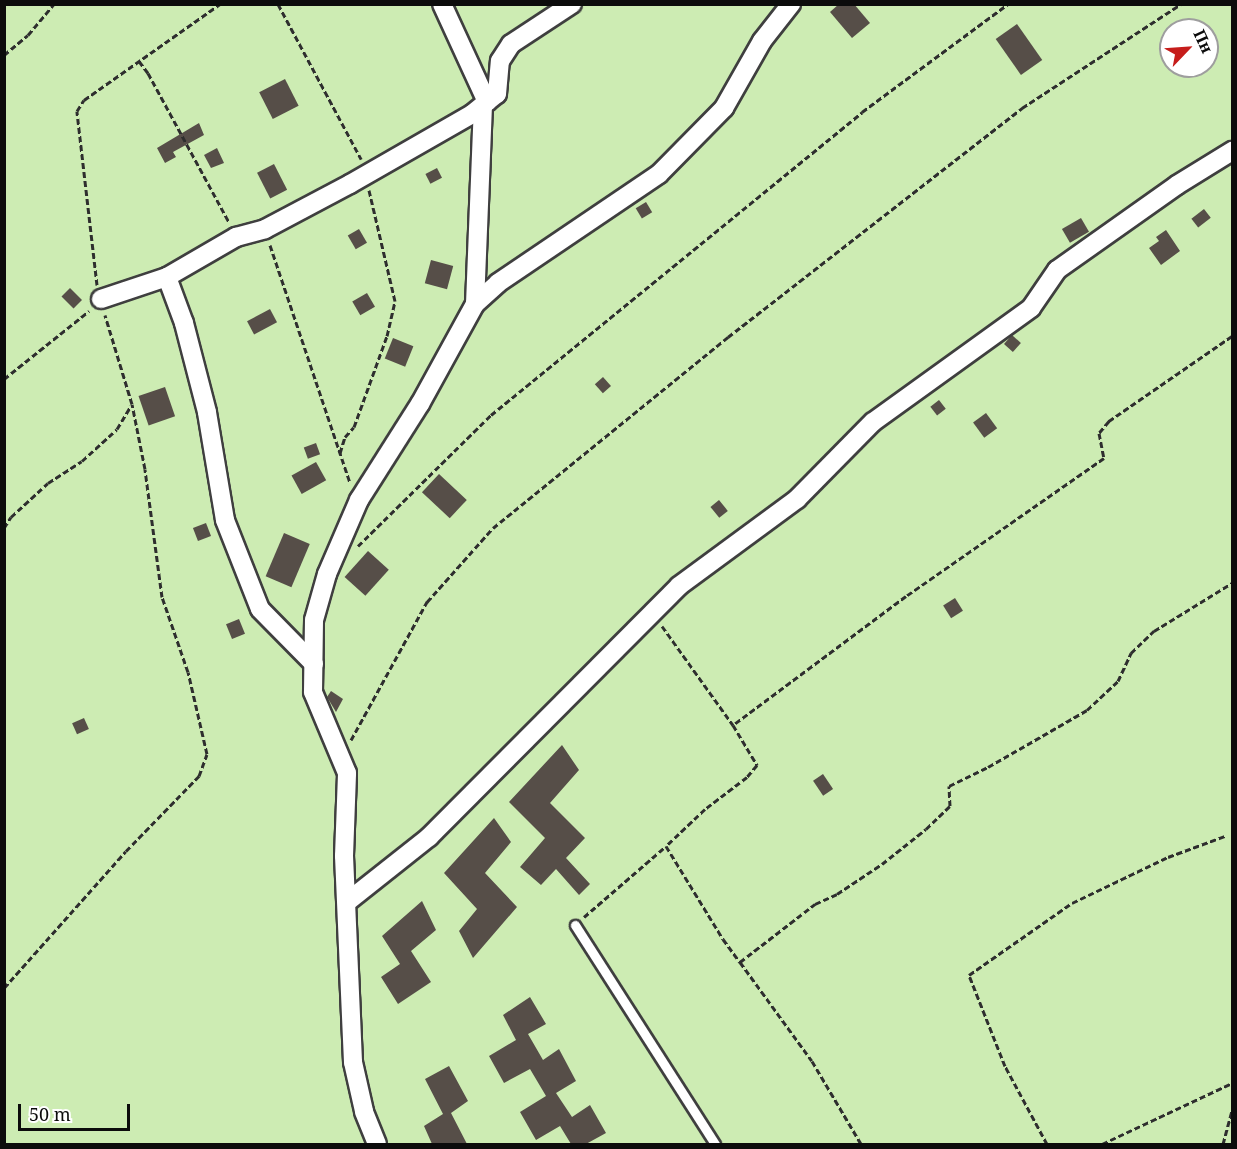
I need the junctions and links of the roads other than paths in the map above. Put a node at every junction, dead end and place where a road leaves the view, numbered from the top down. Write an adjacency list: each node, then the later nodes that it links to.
1 (442, 4): 4 (street)
2 (572, 4): 4 (street)
3 (791, 4): 8 (street)
4 (485, 104): 6 (street); 8 (street)
5 (1233, 151): 10 (street)
6 (167, 277): 7 (street); 9 (street)
7 (101, 299)
8 (475, 304): 9 (street)
9 (314, 664): 10 (street)
10 (346, 902): 12 (street)
11 (575, 925): 13 (lane)
12 (377, 1144)
13 (715, 1144)

